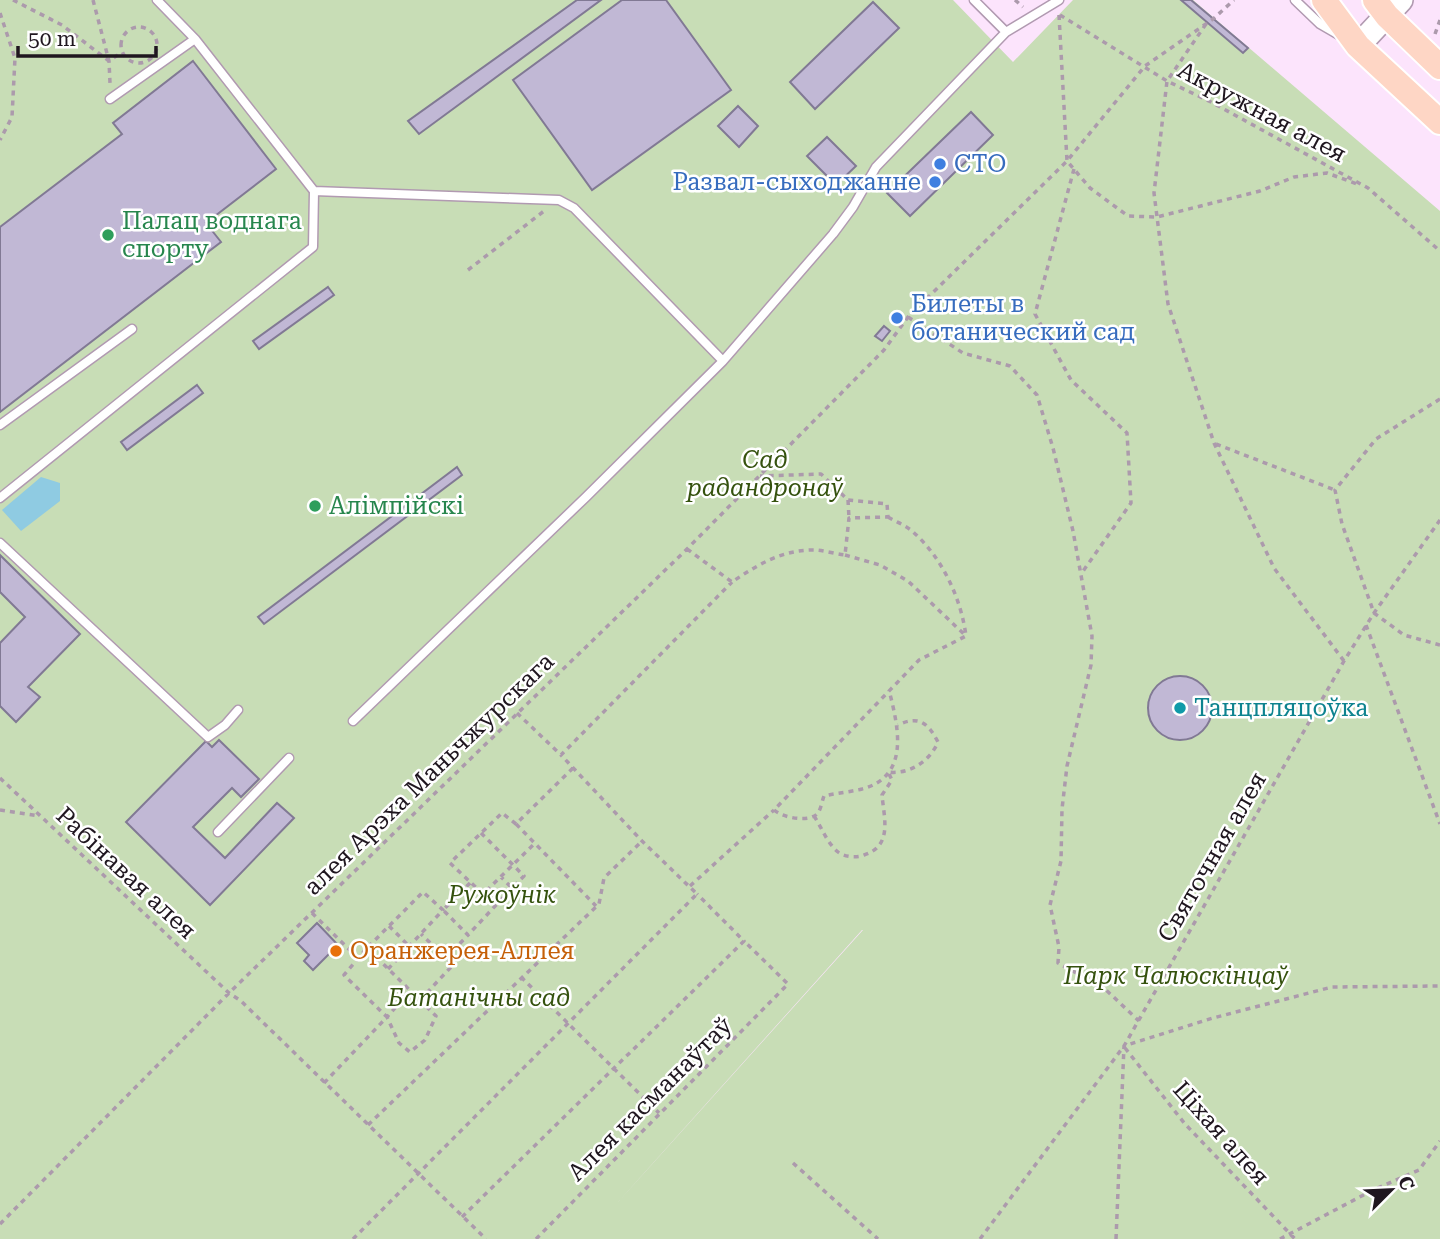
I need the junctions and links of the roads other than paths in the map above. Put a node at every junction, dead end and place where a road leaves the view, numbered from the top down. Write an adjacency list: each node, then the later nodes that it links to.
1 (157, 0): 8 (lane)
2 (974, 0): 7 (lane)
3 (1059, 0): 7 (lane)
4 (1295, 0): 9 (lane)
5 (1324, 0): 9 (main road)
6 (1388, 5): 9 (main road); 10 (main road)
7 (1006, 32): 15 (lane)
8 (195, 39): 11 (lane); 13 (lane)
9 (1358, 46): 12 (main road)
10 (1440, 67)
11 (110, 99)
12 (1440, 122)
13 (314, 191): 15 (lane); 17 (lane)
14 (132, 329): 16 (lane)
15 (723, 360): 20 (lane)
16 (0, 425)
17 (0, 498)
18 (0, 543): 19 (lane)
19 (238, 710)
20 (353, 721)
21 (289, 758): 22 (lane)
22 (218, 832)

